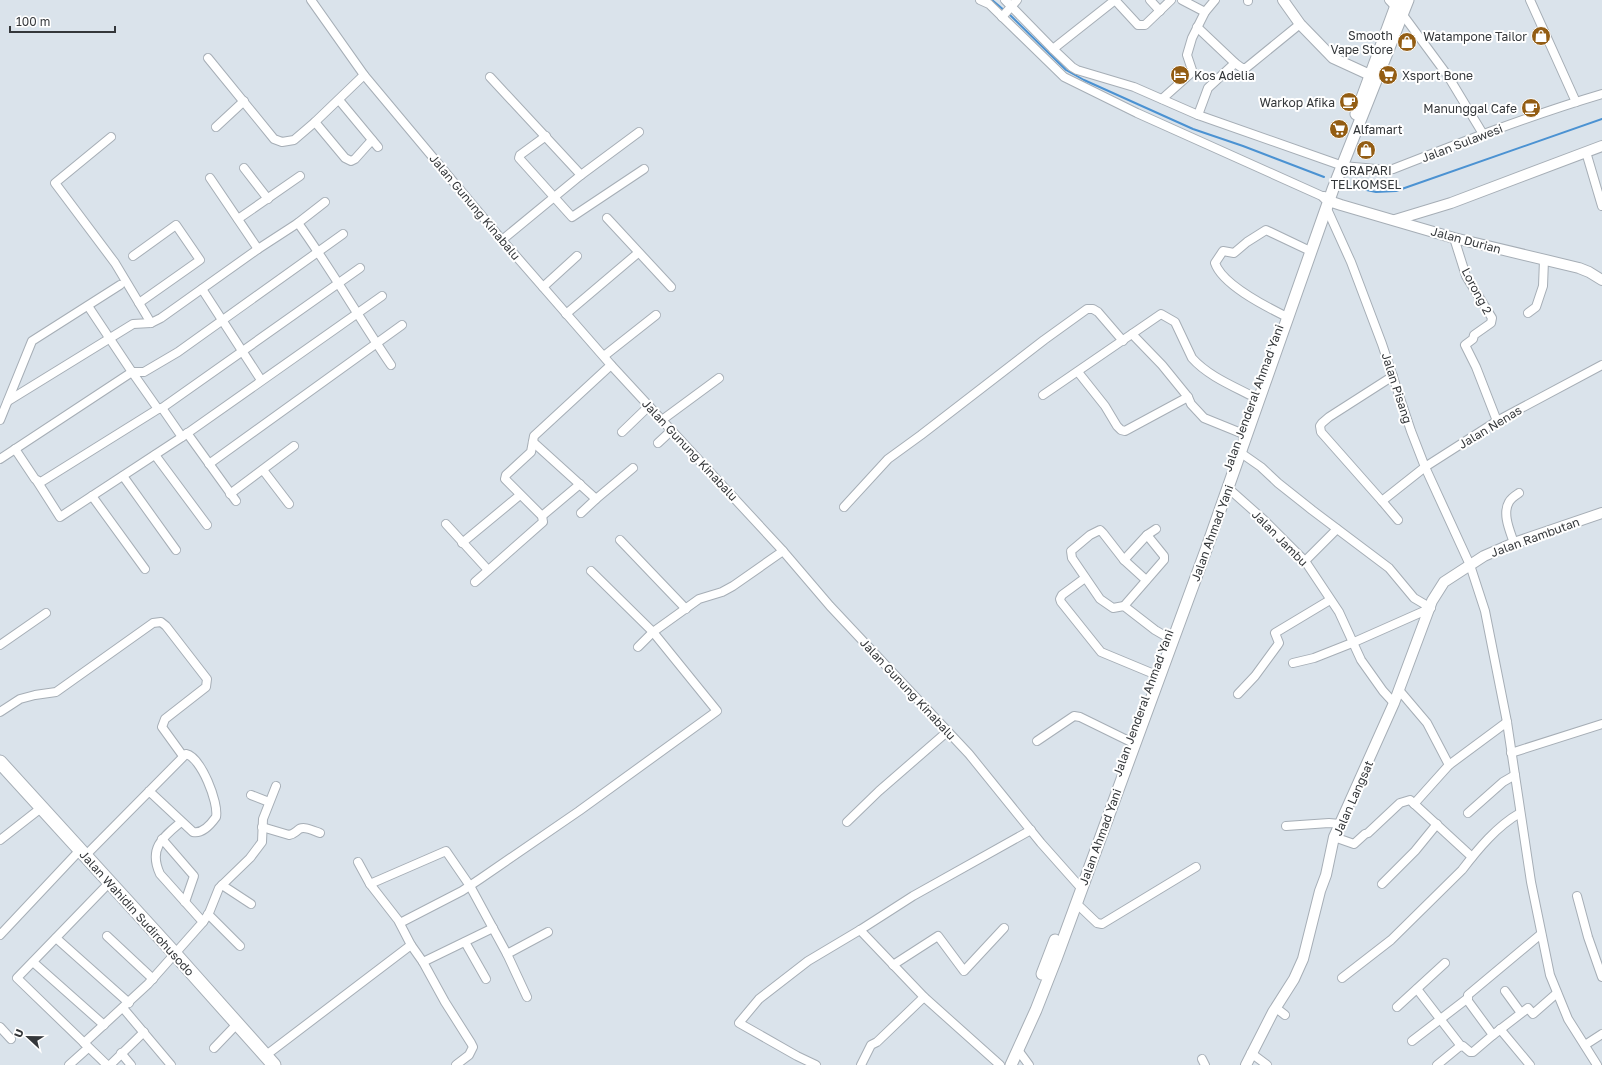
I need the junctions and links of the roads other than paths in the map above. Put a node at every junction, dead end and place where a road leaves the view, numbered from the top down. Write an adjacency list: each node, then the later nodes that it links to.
1 (311, 0): 21 (street, Jalan Gunung Kinabalu)
2 (980, 0): 13 (street)
3 (1005, 0): 13 (street)
4 (1115, 0): 14 (street); 18 (street)
5 (1150, 0): 14 (street)
6 (1171, 0): 14 (street)
7 (1182, 0): 15 (street)
8 (1215, 0): 15 (street)
9 (1283, 0): 16 (street)
10 (1408, 0): 12 (main road, Jalan Ahmad Yani)
11 (1530, 0): 28 (street)
12 (1396, 6): 22 (main road); 33 (street); 41 (main road, Jalan Ahmad Yani)
13 (1009, 9): 18 (street, Jalan Sulawesi); 46 (street)
14 (1160, 10)
15 (1205, 12): 17 (street)
16 (1300, 24): 20 (street); 22 (street)
17 (1197, 27): 20 (street); 25 (street)
18 (1053, 49): 25 (street, Jalan Sulawesi)
19 (208, 58): 27 (street)
20 (1235, 63): 29 (street)
21 (364, 75): 26 (street); 57 (street, Jalan Gunung Kinabalu)
22 (1370, 75): 41 (main road)
23 (490, 77): 34 (street)
24 (1602, 94): 28 (street, Jalan Sulawesi)
25 (1162, 99): 29 (street, Jalan Sulawesi)
26 (339, 100): 30 (street); 36 (street)
27 (244, 101): 30 (street); 31 (street)
28 (1576, 102): 33 (street, Jalan Sulawesi)
29 (1198, 115): 41 (street, Jalan Sulawesi)
30 (315, 122): 36 (street)
31 (216, 127)
32 (639, 132): 44 (street)
33 (1483, 134): 41 (street, Jalan Sulawesi)
34 (546, 136): 44 (street); 47 (street)
35 (111, 137): 73 (street)
36 (372, 140): 38 (street)
37 (1602, 146): 39 (street)
38 (378, 147)
39 (1586, 152): 50 (street); 53 (street)
40 (244, 168): 48 (street)
41 (1339, 168): 46 (main road, Jalan Ahmad Yani)
42 (644, 169): 47 (street)
43 (300, 176): 48 (street)
44 (581, 176): 47 (street)
45 (210, 178): 52 (street)
46 (1328, 197): 53 (street, Jalan Durian); 59 (main road, Jalan Jenderal Ahmad Yani); 94 (street, Jalan Pisang); 114 (main road, Jalan Ahmad Yani)
47 (555, 198): 57 (street)
48 (268, 199): 52 (street)
49 (325, 202): 54 (street)
50 (1602, 206)
51 (607, 218): 61 (street)
52 (238, 219): 58 (street)
53 (1395, 220): 56 (street, Jalan Durian)
54 (298, 223): 58 (street); 60 (street)
55 (342, 234): 60 (street)
56 (1454, 238): 64 (street, Jalan Durian); 105 (street, Lorong 2)
57 (502, 240): 69 (street, Jalan Gunung Kinabalu)
58 (258, 249): 71 (street)
59 (1306, 249): 79 (main road, Jalan Jenderal Ahmad Yani); 79 (street)
60 (318, 252): 67 (street); 80 (street)
61 (638, 253): 70 (street); 77 (street)
62 (133, 256): 73 (street)
63 (577, 256): 69 (street)
64 (1544, 260): 66 (street, Jalan Durian); 76 (street)
65 (360, 268): 67 (street)
66 (1602, 280)
67 (338, 283): 75 (street); 87 (street)
68 (120, 285): 74 (street)
69 (543, 287): 77 (street, Jalan Gunung Kinabalu)
70 (671, 287)
71 (202, 289): 80 (street); 81 (street)
72 (382, 296): 75 (street)
73 (139, 303): 81 (street)
74 (88, 306): 84 (street); 100 (street)
75 (356, 313): 86 (street); 96 (street)
76 (1528, 313)
77 (566, 314): 88 (street, Jalan Gunung Kinabalu)
78 (656, 315): 88 (street)
79 (1282, 315): 99 (main road, Jalan Jenderal Ahmad Yani)
80 (222, 321): 87 (street); 92 (street)
81 (150, 323): 84 (street)
82 (402, 325): 86 (street)
83 (1132, 334): 85 (street); 98 (street); 99 (street)
84 (110, 338): 92 (street); 100 (street)
85 (1123, 341): 93 (street); 133 (street)
86 (376, 343): 89 (street); 117 (street)
87 (242, 350): 96 (street); 102 (street)
88 (604, 356): 90 (street, Jalan Gunung Kinabalu)
89 (391, 365)
90 (611, 365): 101 (street, Jalan Gunung Kinabalu); 110 (street)
91 (1602, 365): 105 (street, Jalan Nenas)
92 (132, 372): 102 (street); 113 (street)
93 (1078, 372): 97 (street); 98 (street)
94 (1393, 376): 118 (street, Jalan Pisang); 131 (street)
95 (719, 378): 104 (street)
96 (261, 380): 109 (street)
97 (1043, 395)
98 (1188, 397): 108 (street)
99 (1254, 397): 108 (main road, Jalan Jenderal Ahmad Yani)
100 (8, 401): 103 (street)
101 (649, 406): 104 (street, Jalan Gunung Kinabalu); 107 (street)
102 (160, 408): 109 (street); 122 (street)
103 (0, 420)
104 (662, 420): 106 (street, Jalan Gunung Kinabalu)
105 (1497, 421): 118 (street, Jalan Nenas)
106 (672, 430): 111 (street); 148 (street, Jalan Gunung Kinabalu)
107 (622, 432)
108 (1241, 433): 146 (main road, Jalan Jenderal Ahmad Yani)
109 (185, 435): 115 (street); 117 (street)
110 (533, 442): 123 (street); 127 (street)
111 (658, 443)
112 (294, 446): 120 (street)
113 (15, 449): 116 (street); 122 (street)
114 (1241, 452): 124 (main road, Jalan Ahmad Yani); 141 (street)
115 (155, 455): 121 (street); 139 (street)
116 (0, 459)
117 (209, 464): 126 (street)
118 (1425, 467): 131 (street, Jalan Nenas); 151 (street, Jalan Pisang)
119 (633, 468): 129 (street)
120 (263, 470): 126 (street); 132 (street)
121 (123, 476): 128 (street); 147 (street)
122 (37, 481): 128 (street)
123 (580, 484): 129 (street); 136 (street)
124 (1228, 488): 146 (main road, Jalan Ahmad Yani); 150 (street, Jalan Jambu)
125 (1519, 493): 145 (street)
126 (230, 494): 130 (street)
127 (520, 494): 136 (street); 144 (street)
128 (92, 496): 152 (street)
129 (596, 499): 134 (street)
130 (236, 501)
131 (1382, 501): 137 (street)
132 (289, 504)
133 (844, 507)
134 (581, 513)
135 (1602, 513): 145 (street, Jalan Rambutan)
136 (542, 516): 153 (street)
137 (1398, 520)
138 (446, 524): 144 (street)
139 (207, 525)
140 (1156, 529): 142 (street)
141 (1338, 529): 150 (street); 161 (street)
142 (1147, 535): 149 (street); 156 (street)
143 (620, 540): 160 (street)
144 (462, 543): 153 (street)
145 (1514, 543): 151 (street, Jalan Rambutan)
146 (1203, 549): 164 (main road, Jalan Ahmad Yani)
147 (176, 550)
148 (783, 551): 160 (street); 176 (street, Jalan Gunung Kinabalu)
149 (1124, 560): 155 (street); 156 (street)
150 (1306, 561): 158 (street, Jalan Jambu)
151 (1470, 565): 161 (street, Jalan Langsat); 174 (street, Jalan Pisang)
152 (145, 569)
153 (488, 570): 157 (street)
154 (591, 571): 163 (street)
155 (1085, 578): 159 (street); 169 (street)
156 (1146, 580): 159 (street)
157 (475, 582)
158 (1330, 600): 165 (street, Jalan Jambu); 171 (street)
159 (1124, 606): 164 (street)
160 (686, 608): 163 (street)
161 (1430, 608): 165 (street); 170 (street, Jalan Langsat)
162 (46, 613): 166 (street)
163 (653, 632): 167 (street); 212 (street)
164 (1168, 643): 169 (main road, Jalan Jenderal Ahmad Yani); 211 (main road, Jalan Ahmad Yani)
165 (1352, 644): 168 (street); 172 (street, Jalan Jambu)
166 (0, 645)
167 (638, 647)
168 (1293, 663)
169 (1154, 674): 178 (main road, Jalan Jenderal Ahmad Yani)
170 (1399, 690): 172 (street, Jalan Langsat); 182 (street)
171 (1238, 694)
172 (1394, 704): 194 (street, Jalan Langsat)
173 (0, 712): 180 (street)
174 (1507, 722): 179 (street, Jalan Pisang); 182 (street)
175 (1602, 724): 179 (street)
176 (948, 732): 193 (street); 198 (street, Jalan Gunung Kinabalu)
177 (1037, 741): 178 (street)
178 (1129, 741): 211 (main road, Jalan Jenderal Ahmad Yani)
179 (1511, 753): 183 (street, Jalan Pisang)
180 (183, 756): 185 (street); 192 (street)
181 (0, 762): 189 (highway, Jalan Wahidin Sudirohusodo)
182 (1449, 765): 188 (street)
183 (1515, 775): 190 (street); 191 (street, Jalan Pisang)
184 (276, 786): 187 (street)
185 (149, 791): 192 (street); 203 (street)
186 (251, 795): 187 (street)
187 (269, 802): 197 (street)
188 (1414, 804): 195 (street); 200 (street)
189 (41, 808): 202 (street); 203 (highway, Jalan Wahidin Sudirohusodo)
190 (1468, 813)
191 (1520, 813): 204 (street); 224 (street, Jalan Pisang)
192 (181, 822): 201 (street)
193 (847, 822)
194 (1340, 824): 196 (street); 200 (street, Jalan Langsat)
195 (1437, 824): 204 (street); 209 (street)
196 (1286, 826)
197 (262, 827): 199 (street); 210 (street)
198 (1031, 830): 211 (street, Jalan Gunung Kinabalu); 222 (street)
199 (320, 833)
200 (1334, 837): 248 (street, Jalan Langsat)
201 (162, 839): 214 (street); 214 (street)
202 (0, 840)
203 (83, 853): 207 (highway, Jalan Wahidin Sudirohusodo); 225 (street)
204 (1472, 857): 238 (street)
205 (358, 862): 208 (street)
206 (1196, 867): 215 (street)
207 (109, 883): 227 (street); 231 (highway, Jalan Wahidin Sudirohusodo)
208 (370, 884): 212 (street); 219 (street)
209 (1382, 884)
210 (222, 885): 216 (street); 217 (street)
211 (1079, 885): 215 (main road, Jalan Ahmad Yani); 278 (main road, Jalan Jenderal Ahmad Yani)
212 (470, 886): 219 (street); 220 (street)
213 (1577, 896): 237 (street)
214 (185, 902): 218 (street)
215 (1076, 903): 266 (main road, Jalan Ahmad Yani)
216 (251, 904)
217 (208, 914): 218 (street); 230 (street)
218 (203, 922): 231 (street)
219 (400, 924): 229 (street)
220 (493, 928): 228 (street); 232 (street)
221 (1004, 928): 236 (street)
222 (860, 930): 236 (street); 275 (street)
223 (548, 932): 232 (street)
224 (1541, 934): 243 (street, Jalan Pisang); 246 (street)
225 (0, 935)
226 (107, 936): 239 (street)
227 (56, 938): 233 (street); 247 (street)
228 (465, 942): 234 (street); 240 (street)
229 (411, 945): 234 (street); 269 (street)
230 (240, 946)
231 (175, 954): 239 (street); 253 (highway, Jalan Wahidin Sudirohusodo)
232 (507, 954): 245 (street)
233 (33, 962): 254 (street); 263 (street)
234 (424, 962): 274 (street)
235 (1446, 963): 241 (street)
236 (893, 965): 244 (street)
237 (1602, 977)
238 (1342, 978)
239 (153, 979): 247 (street)
240 (486, 979)
241 (1417, 989): 249 (street); 252 (street)
242 (1505, 991): 250 (street)
243 (1557, 993): 250 (street); 262 (street, Jalan Pisang)
244 (924, 996): 276 (street); 277 (street)
245 (527, 997)
246 (1468, 998): 252 (street); 259 (street)
247 (126, 1006): 254 (street); 257 (street)
248 (1276, 1008): 251 (street); 268 (street, Jalan Langsat)
249 (1397, 1008)
250 (1521, 1013): 256 (street)
251 (1285, 1015)
252 (1440, 1020): 261 (street); 264 (street)
253 (237, 1024): 265 (street); 269 (highway, Jalan Wahidin Sudirohusodo)
254 (104, 1025): 263 (street)
255 (0, 1027): 260 (street)
256 (1500, 1029): 259 (street); 284 (street)
257 (144, 1032): 267 (street); 273 (street)
258 (1602, 1034): 262 (street)
259 (1493, 1035): 264 (street)
260 (11, 1039)
261 (1412, 1041)
262 (1585, 1045): 285 (street, Jalan Pisang)
263 (86, 1046): 270 (street); 271 (street)
264 (1461, 1046): 283 (street)
265 (214, 1048)
266 (1018, 1050): 279 (main road, Jalan Ahmad Yani); 280 (street)
267 (121, 1053): 271 (street); 272 (street)
268 (1251, 1053): 281 (street, Jalan Langsat); 282 (street)
269 (270, 1060)
270 (69, 1065)
271 (108, 1065)
272 (131, 1065)
273 (171, 1065)
274 (456, 1065)
275 (816, 1065)
276 (861, 1065)
277 (1000, 1065)
278 (1004, 1065)
279 (1011, 1065)
280 (1029, 1065)
281 (1246, 1065)
282 (1267, 1065)
283 (1437, 1065)
284 (1530, 1065)
285 (1597, 1065)

